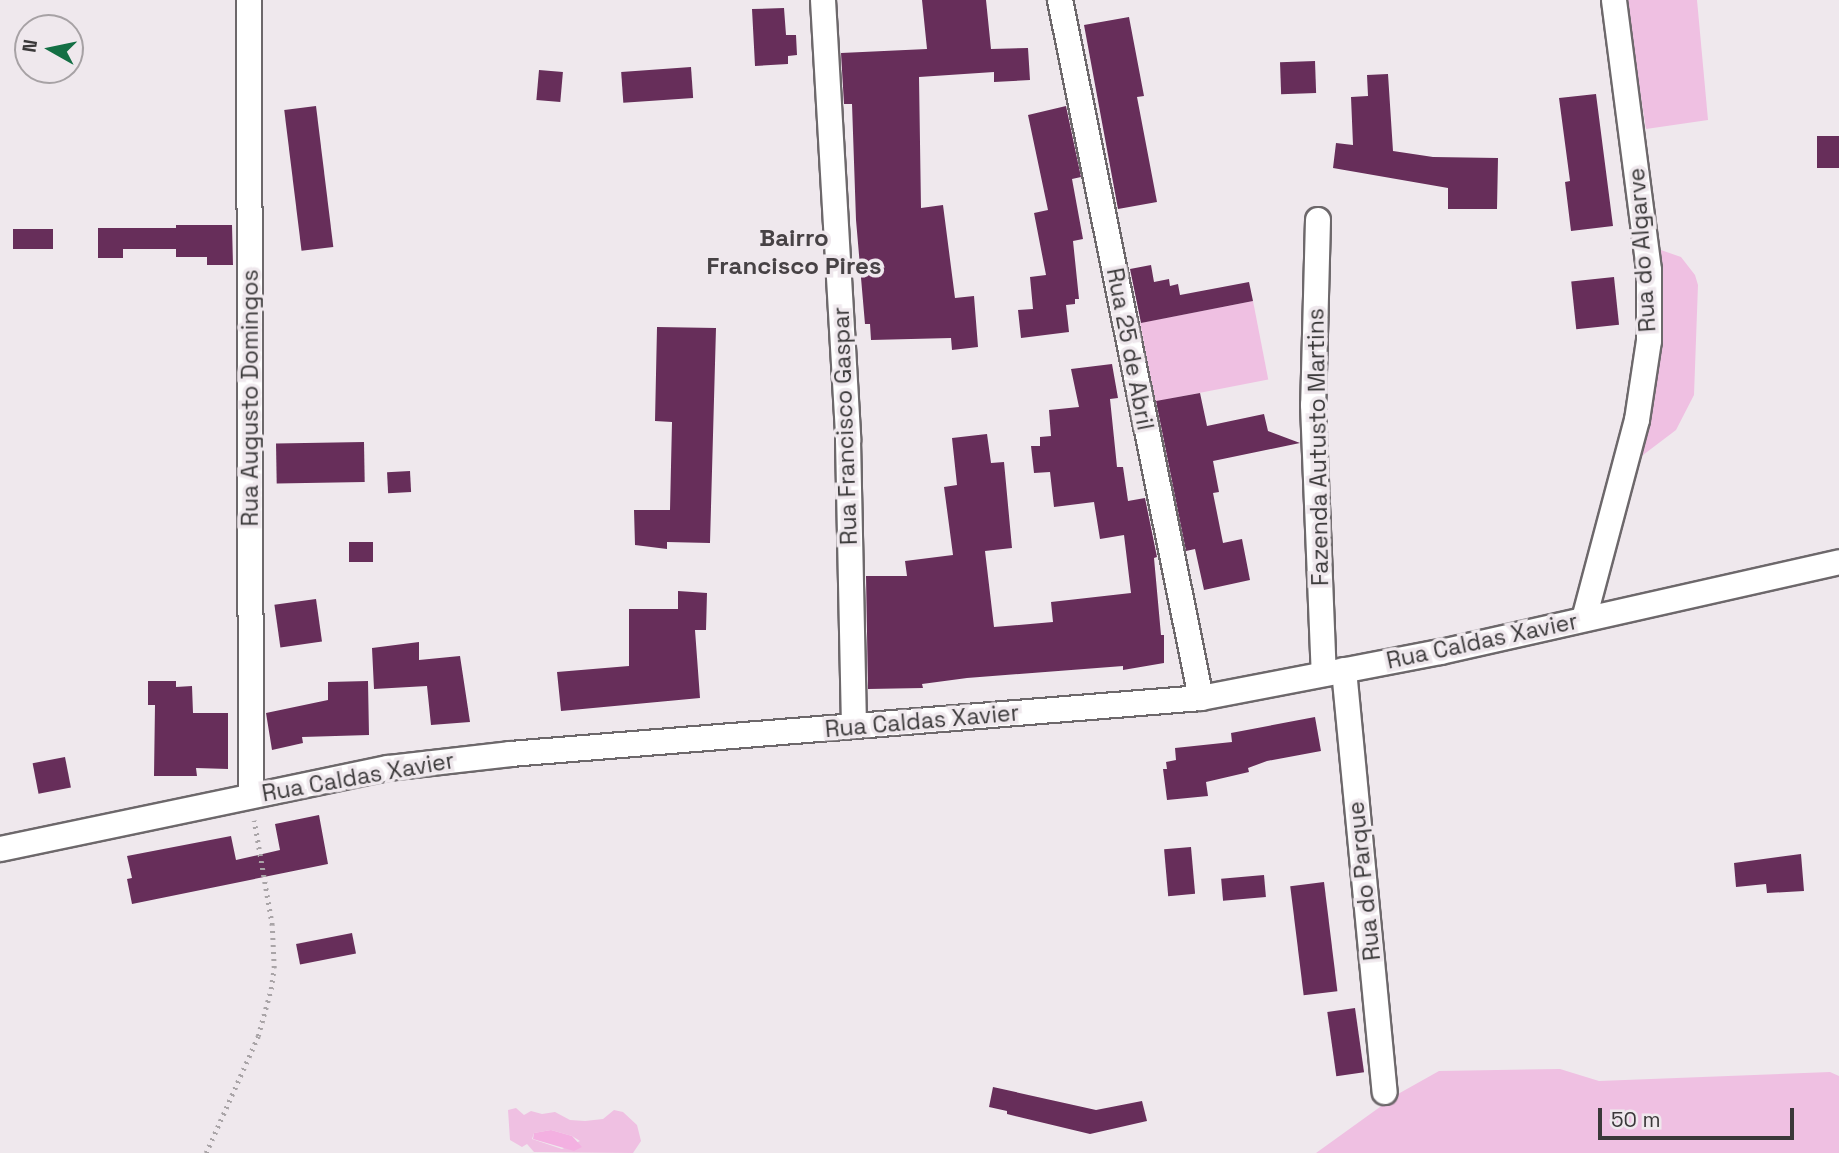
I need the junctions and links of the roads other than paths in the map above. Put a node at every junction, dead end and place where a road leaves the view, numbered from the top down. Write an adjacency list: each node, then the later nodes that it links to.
1 (249, 0): 11 (street, Rua Augusto Domingos)
2 (823, 0): 10 (street, Rua Francisco Gaspar)
3 (1060, 0): 9 (street, Rua 25 de Abril)
4 (1614, 0): 7 (street, Rua do Algarve)
5 (1318, 220): 8 (street, Fazenda Autusto Martins)
6 (1839, 562): 7 (street, Rua Caldas Xavier)
7 (1584, 619): 8 (street, Rua Caldas Xavier)
8 (1334, 672): 9 (street, Rua Caldas Xavier); 13 (street, Rua do Parque)
9 (1201, 698): 10 (street, Rua Caldas Xavier)
10 (854, 726): 11 (street, Rua Caldas Xavier)
11 (251, 796): 12 (street, Rua Caldas Xavier)
12 (0, 849)
13 (1385, 1093)

